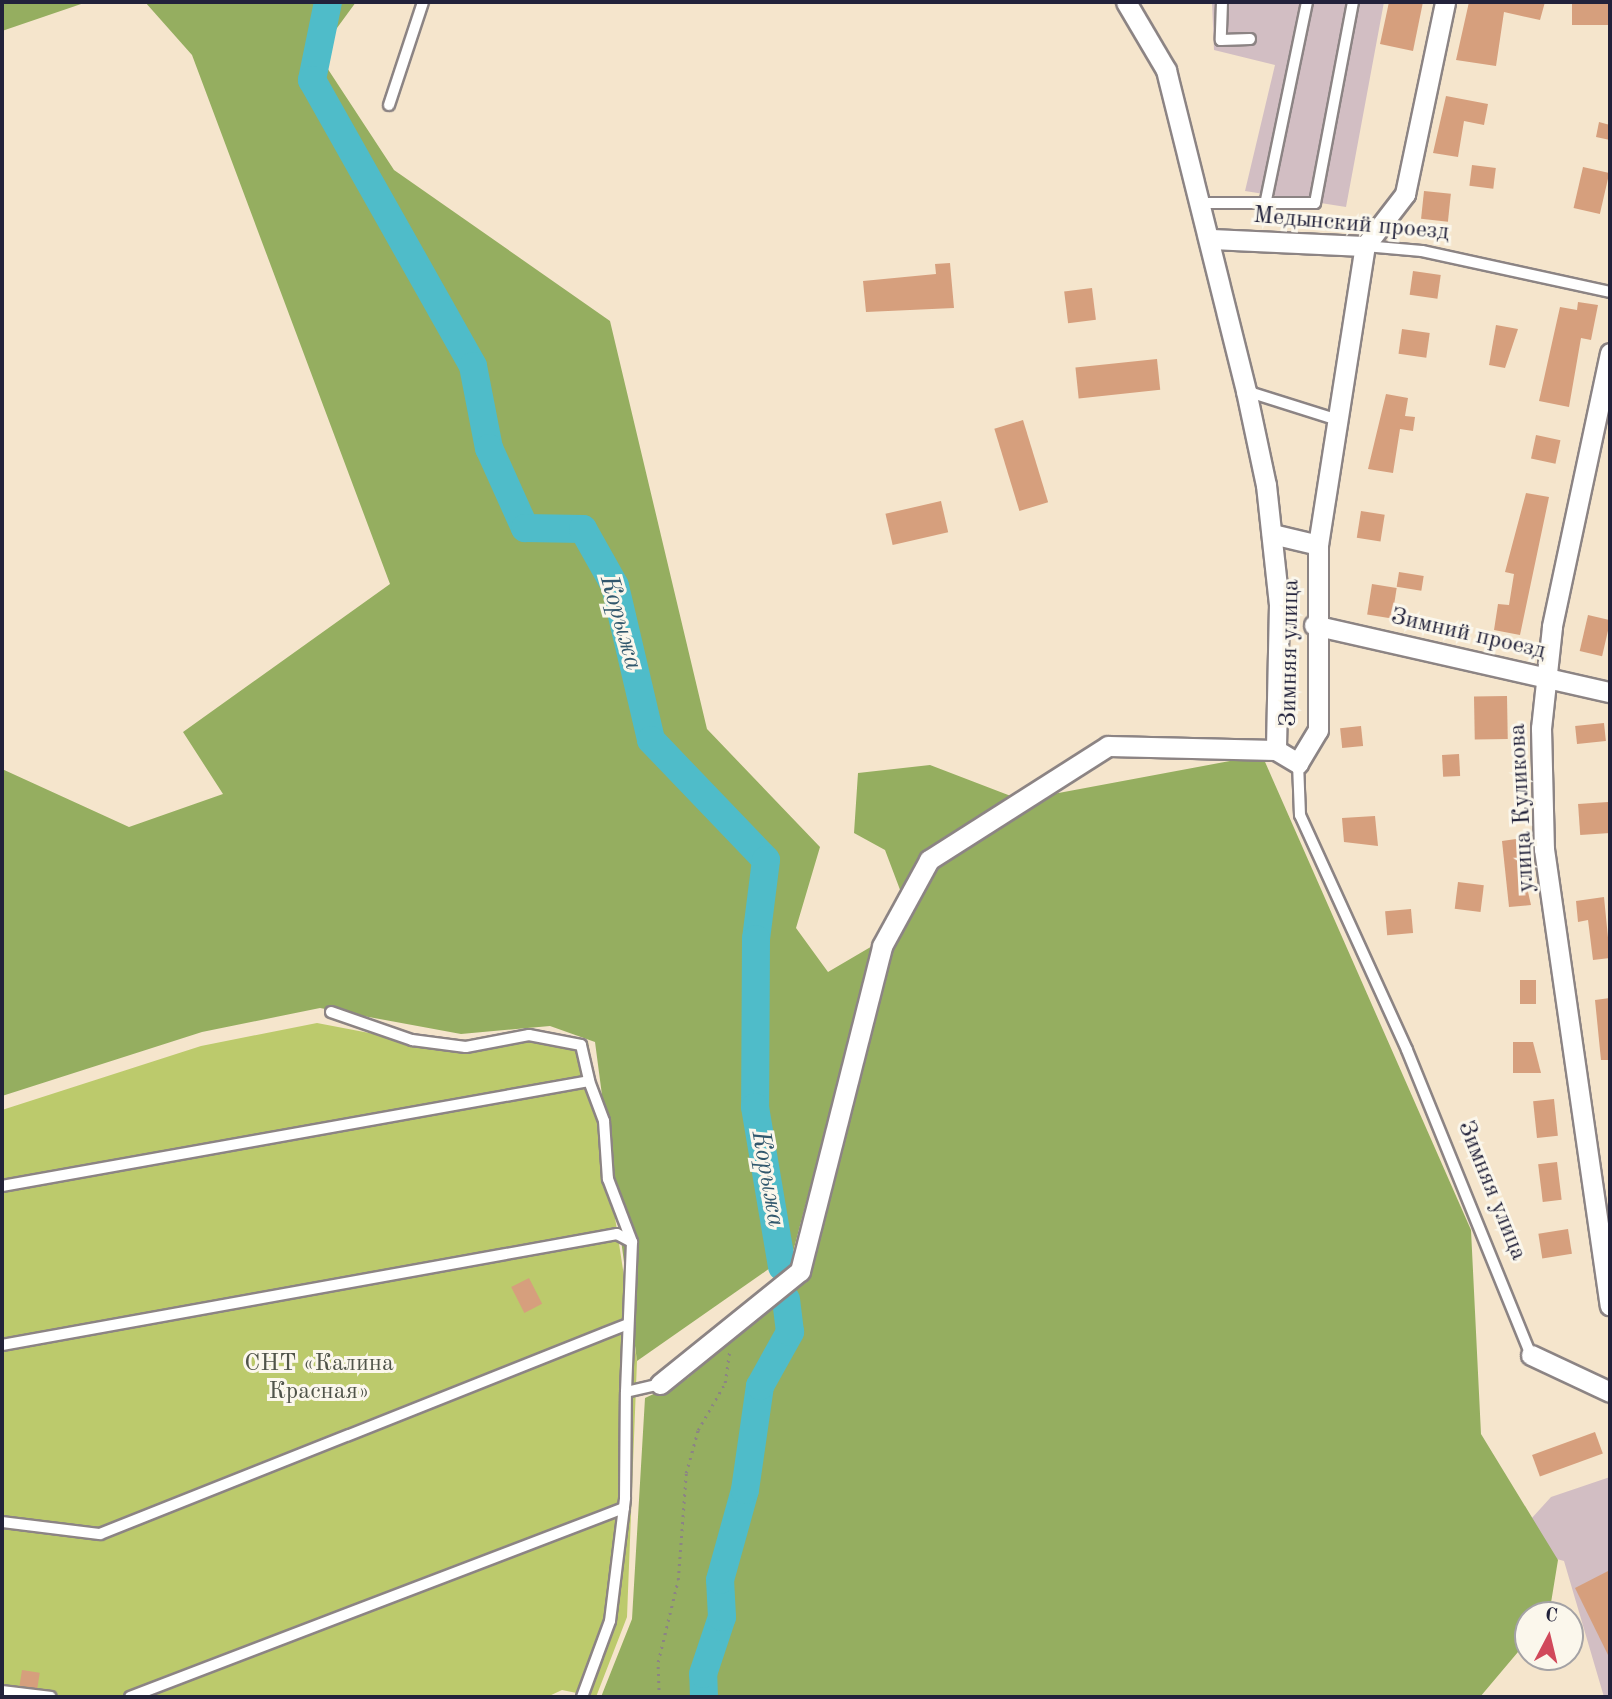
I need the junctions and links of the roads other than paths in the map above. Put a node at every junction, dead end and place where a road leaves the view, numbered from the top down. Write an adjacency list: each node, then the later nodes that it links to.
1 (423, 2): 8 (lane)
2 (1126, 2): 10 (street)
3 (1222, 2): 7 (lane)
4 (1307, 2): 9 (lane)
5 (1353, 2): 9 (lane)
6 (1445, 2): 12 (street)
7 (1250, 39)
8 (389, 105)
9 (1266, 200): 10 (lane)
10 (1201, 203): 11 (street)
11 (1210, 239): 12 (street, Медынский проезд); 15 (street)
12 (1365, 246): 13 (lane, Медынский проезд); 16 (street, Зимняя улица)
13 (1610, 292)
14 (1610, 353): 20 (street, улица Куликова)
15 (1246, 391): 16 (lane); 17 (street)
16 (1342, 422): 18 (street, Зимняя улица)
17 (1272, 534): 18 (street); 22 (street)
18 (1318, 545): 19 (street, Зимняя улица)
19 (1314, 625): 20 (street, Зимний проезд); 23 (street, Зимняя улица)
20 (1545, 678): 21 (street, Зимний проезд); 28 (street, улица Куликова)
21 (1610, 692)
22 (1276, 750): 23 (street); 32 (street)
23 (1298, 763): 31 (lane, Зимняя улица)
24 (331, 1012): 25 (lane)
25 (589, 1081): 26 (lane); 27 (lane)
26 (2, 1186)
27 (632, 1242): 29 (lane); 30 (lane)
28 (1610, 1305)
29 (628, 1324): 33 (lane); 36 (lane)
30 (2, 1345)
31 (1531, 1355): 34 (street, Зимняя улица)
32 (660, 1384): 33 (lane)
33 (626, 1392): 35 (lane)
34 (1610, 1392)
35 (624, 1508): 39 (lane); 40 (lane)
36 (2, 1522)
37 (2, 1691): 38 (lane)
38 (51, 1697)
39 (131, 1697)
40 (582, 1697)

